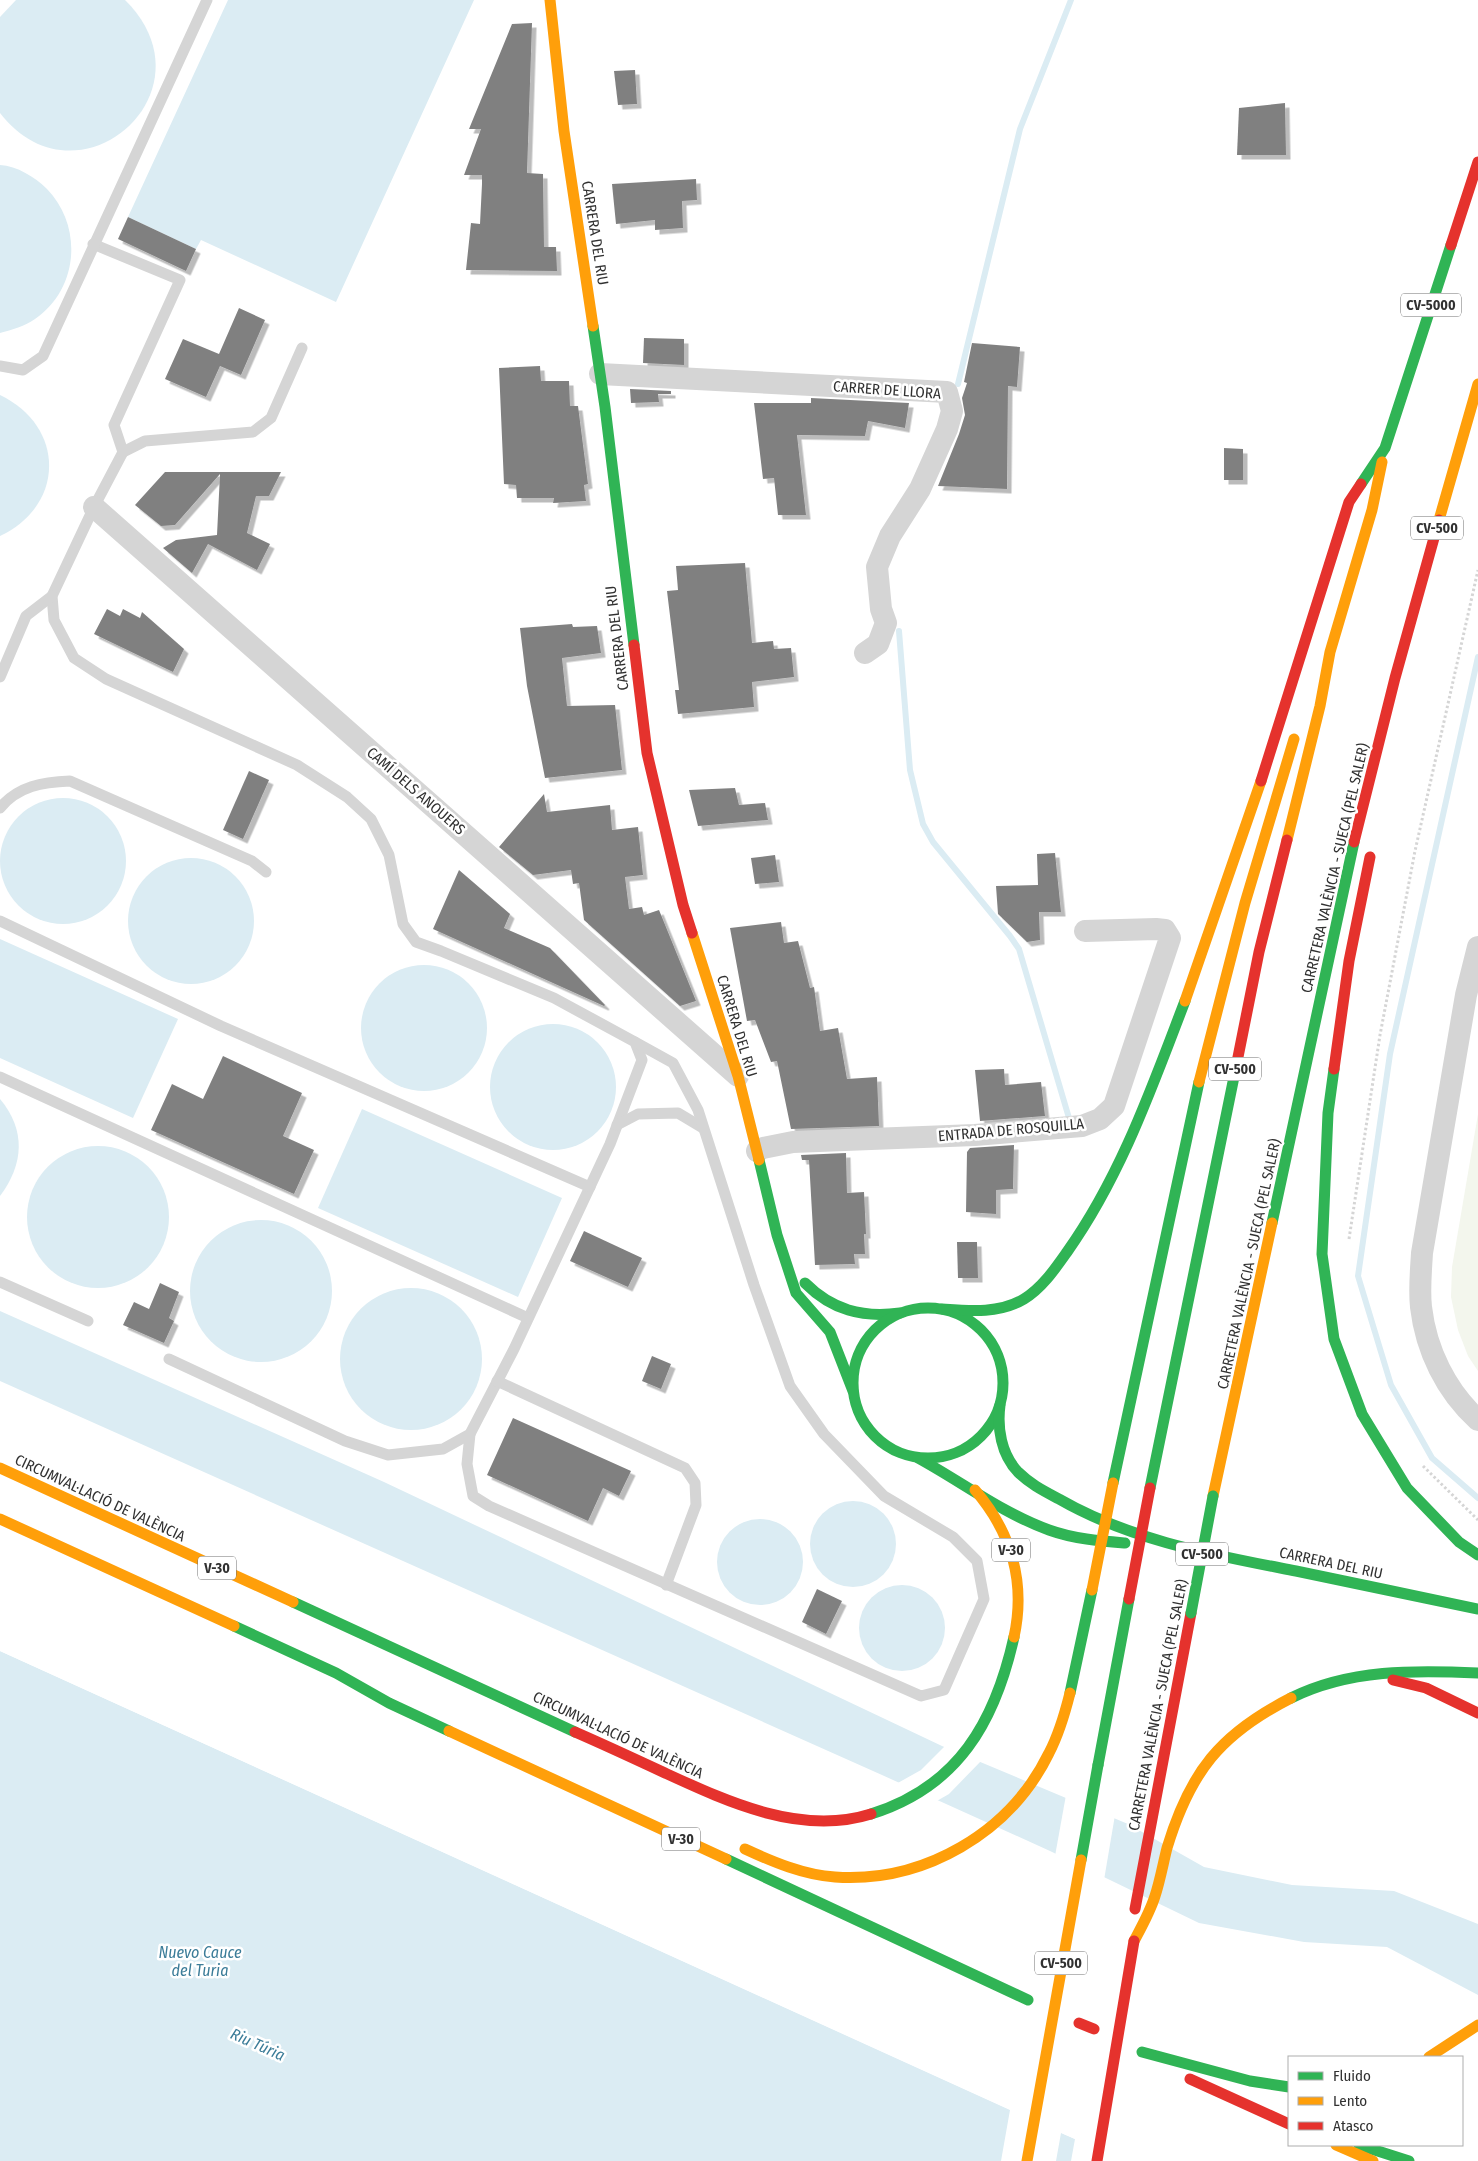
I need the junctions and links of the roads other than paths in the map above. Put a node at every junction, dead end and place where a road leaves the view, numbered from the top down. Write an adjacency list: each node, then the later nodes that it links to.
1 (207, 0): 4 (lane)
2 (550, 0): 7 (main road, CARRERA DEL RIU)
3 (1478, 162): 9 (main road, CV-5000)
4 (93, 244): 6 (lane); 10 (lane)
5 (302, 348): 10 (lane)
6 (0, 366)
7 (600, 374): 14 (street, CARRER DE LLORA); 28 (main road, CARRERA DEL RIU)
8 (1478, 384): 15 (main road, CARRETERA VALÈNCIA - SUECA (PEL SALER) / CV-500)
9 (1385, 448): 13 (main road, CV-500); 36 (main road)
10 (123, 452): 11 (lane)
11 (94, 507): 12 (lane); 28 (street, CAMÍ DELS ANOUERS)
12 (52, 596): 16 (lane); 27 (lane)
13 (1330, 652): 17 (main road); 72 (main road, CV-500, bridge)
14 (865, 653)
15 (1397, 673): 19 (main road); 60 (main road, CARRETERA VALÈNCIA - SUECA (PEL SALER) / CV-500, bridge)
16 (0, 678)
17 (1313, 685)
18 (1296, 729): 59 (main road, bridge)
19 (1380, 786)
20 (0, 808): 22 (lane)
21 (1372, 843): 51 (main road)
22 (266, 872)
23 (0, 921): 33 (lane)
24 (1085, 931): 32 (street, ENTRADA DE ROSQUILLA)
25 (1478, 947): 26 (street)
26 (1472, 989): 44 (street)
27 (635, 1042): 30 (lane); 31 (lane)
28 (738, 1076): 32 (main road, CARRERA DEL RIU)
29 (0, 1077): 38 (lane)
30 (617, 1124): 31 (lane); 33 (lane)
31 (704, 1128): 52 (lane)
32 (757, 1151): 34 (main road, CARRERA DEL RIU)
33 (590, 1186): 38 (lane)
34 (785, 1259): 37 (main road, CARRERA DEL RIU); 42 (main road, CARRERA DEL RIU)
35 (0, 1282): 39 (lane)
36 (942, 1309): 37 (main road); 43 (main road)
37 (904, 1312): 42 (main road)
38 (528, 1318): 41 (lane)
39 (88, 1320)
40 (169, 1359): 45 (lane)
41 (498, 1381): 45 (lane); 52 (lane)
42 (853, 1391): 46 (main road)
43 (1000, 1406): 46 (main road); 50 (main road, CARRERA DEL RIU)
44 (1478, 1420)
45 (470, 1434): 52 (lane)
46 (916, 1458): 48 (main road, CARRERA DEL RIU)
47 (0, 1468): 48 (main road, CIRCUMVAL·LACIÓ DE VALÈNCIA / V-30)
48 (975, 1490): 50 (main road, CARRERA DEL RIU)
49 (0, 1519): 55 (main road, V-30)
50 (1178, 1547): 53 (main road, CARRERA DEL RIU)
51 (1478, 1555)
52 (666, 1585)
53 (1478, 1610)
54 (1478, 1672): 56 (main road)
55 (336, 1673): 57 (main road); 61 (main road, V-30)
56 (1342, 1679): 58 (main road); 60 (main road)
57 (380, 1684)
58 (1478, 1713)
59 (737, 1845)
60 (1134, 1941): 73 (main road, CARRETERA VALÈNCIA - SUECA (PEL SALER) / CV-500, bridge)
61 (1028, 2000)
62 (1079, 2023): 64 (main road)
63 (1477, 2026): 66 (main road)
64 (1094, 2029)
65 (1142, 2052): 67 (main road)
66 (1431, 2056)
67 (1160, 2060): 68 (main road); 69 (main road)
68 (1288, 2087)
69 (1288, 2123)
70 (1338, 2146): 74 (main road)
71 (1362, 2146): 75 (main road)
72 (1027, 2161)
73 (1097, 2161)
74 (1373, 2161)
75 (1409, 2161)

